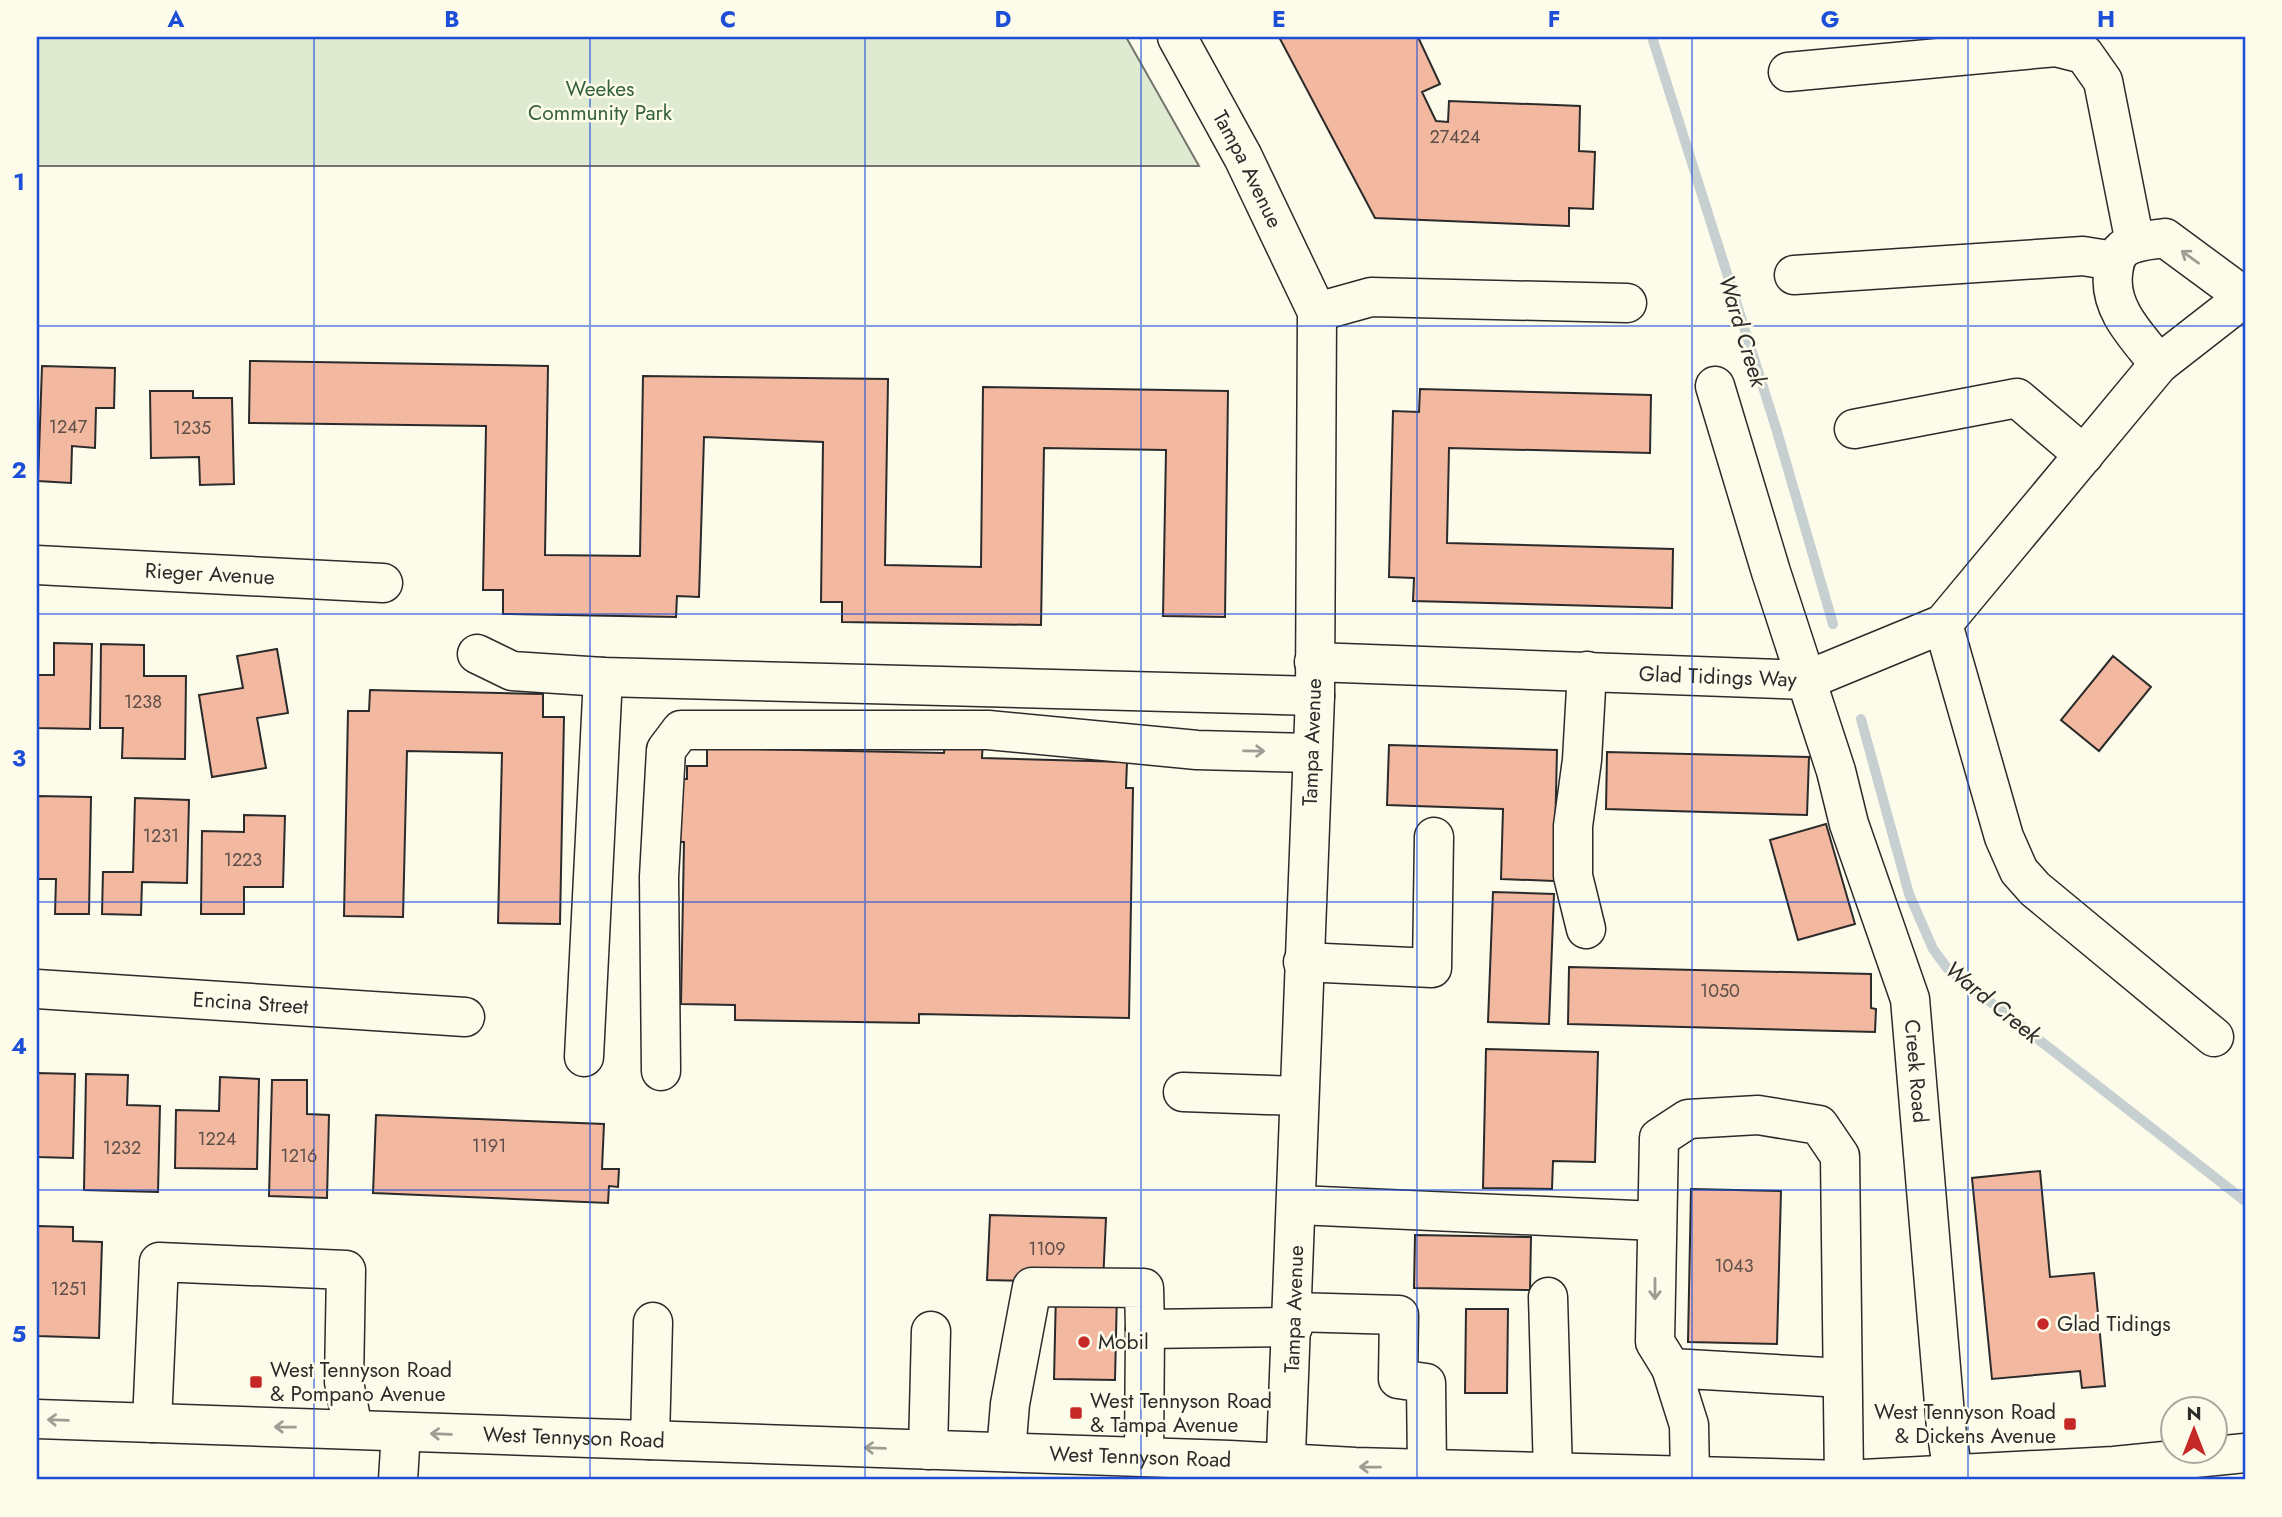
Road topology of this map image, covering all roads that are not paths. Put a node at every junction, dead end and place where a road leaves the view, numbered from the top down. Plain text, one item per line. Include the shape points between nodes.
1 (1177, 37) edge
2 (1788, 72) dead end
3 (2125, 252) junction
4 (1794, 275) dead end
5 (2245, 297) edge
6 (1627, 303) dead end
7 (1317, 312) junction
8 (2159, 364) junction
9 (1715, 386) dead end
10 (1854, 429) dead end
11 (2084, 454) junction
12 (37, 565) edge
13 (383, 583) dead end
14 (1942, 624) junction
15 (477, 654) dead end
16 (1587, 671) junction
17 (603, 677) junction
18 (1314, 679) junction
19 (1807, 680) junction
20 (1312, 753) junction
21 (1434, 837) dead end
22 (1586, 929) dead end
23 (1303, 962) junction
24 (37, 989) edge
25 (465, 1017) dead end
26 (2214, 1037) dead end
27 (584, 1057) dead end
28 (662, 1071) dead end
29 (1183, 1092) dead end
30 (1297, 1096) junction
31 (1298, 1205) junction
32 (1656, 1221) junction
33 (1548, 1297) dead end
34 (1293, 1319) junction
35 (653, 1322) dead end
36 (1145, 1329) junction
37 (931, 1331) dead end
38 (1671, 1368) junction
39 (1842, 1378) junction
40 (37, 1419) edge
41 (152, 1423) junction
42 (354, 1429) junction
43 (401, 1432) junction
44 (650, 1440) junction
45 (928, 1450) junction
46 (1006, 1452) junction
47 (2245, 1453) edge
48 (1144, 1457) junction
49 (1427, 1469) junction
50 (1286, 1472) edge
51 (1553, 1473) junction
52 (2115, 1473) edge
53 (1952, 1475) junction
54 (1690, 1476) junction
55 (398, 1480) edge
56 (1844, 1480) edge

1 - 7 street, Tampa Avenue via 1243,157
2 - 3 street via 2056,47 2084,54 2103,81
3 - 4 street, Glad Tidings Way
5 -> 3 street, Glad Tidings Way via 2165,238
3 - 8 street via 2112,289 2123,318
5 - 8 street, Glad Tidings Way
6 - 7 street via 1371,297
7 - 18 street, Tampa Avenue
8 - 11 street, Glad Tidings Way
9 - 19 street, Creek Road
10 - 11 street via 2017,397
11 - 14 street, Glad Tidings Way
12 - 13 street, Rieger Avenue
14 - 19 street, Glad Tidings Way
14 - 26 street via 2004,837 2019,871
15 - 17 street, Glad Tidings Way via 512,671
16 - 18 street, Glad Tidings Way
16 - 19 street, Glad Tidings Way
16 - 22 street via 1573,826 1573,876
17 - 18 street, Glad Tidings Way
17 - 27 street
18 - 20 street, Tampa Avenue
19 - 53 street, Creek Road via 1849,824 1910,999
20 - 23 street, Tampa Avenue
28 -> 20 street via 659,877 666,750 681,730 988,730 1197,750
21 - 23 street via 1432,968
23 - 30 street, Tampa Avenue
24 - 25 street, Encina Street
29 - 30 street
30 - 31 street, Tampa Avenue
31 - 32 street
31 - 34 street, Tampa Avenue
32 -> 38 street via 1655,1342
32 - 39 street via 1658,1138 1688,1119 1758,1115 1819,1125 1840,1156
33 - 51 street
34 - 36 street
34 - 49 street via 1399,1315 1398,1379 1426,1383
34 - 50 street, Tampa Avenue
35 - 44 street
36 - 46 street via 1144,1289 1032,1287 1010,1404
36 - 48 street
37 - 45 street
38 - 39 street
38 - 54 street via 1689,1425
39 - 56 street
41 -> 40 street, West Tennyson Road
42 -> 41 street, West Tennyson Road
41 - 42 street via 159,1262 345,1270 344,1382
42 - 43 street, West Tennyson Road
44 -> 43 street, West Tennyson Road
43 - 55 street
45 -> 44 street, West Tennyson Road
45 - 46 street, West Tennyson Road
46 - 48 street, West Tennyson Road
47 - 52 street, West Tennyson Road
48 - 50 street, West Tennyson Road
49 -> 50 street, West Tennyson Road
49 - 51 street, West Tennyson Road
51 - 54 street, West Tennyson Road
52 - 53 street, West Tennyson Road
53 - 56 street, West Tennyson Road
54 - 56 street, West Tennyson Road

